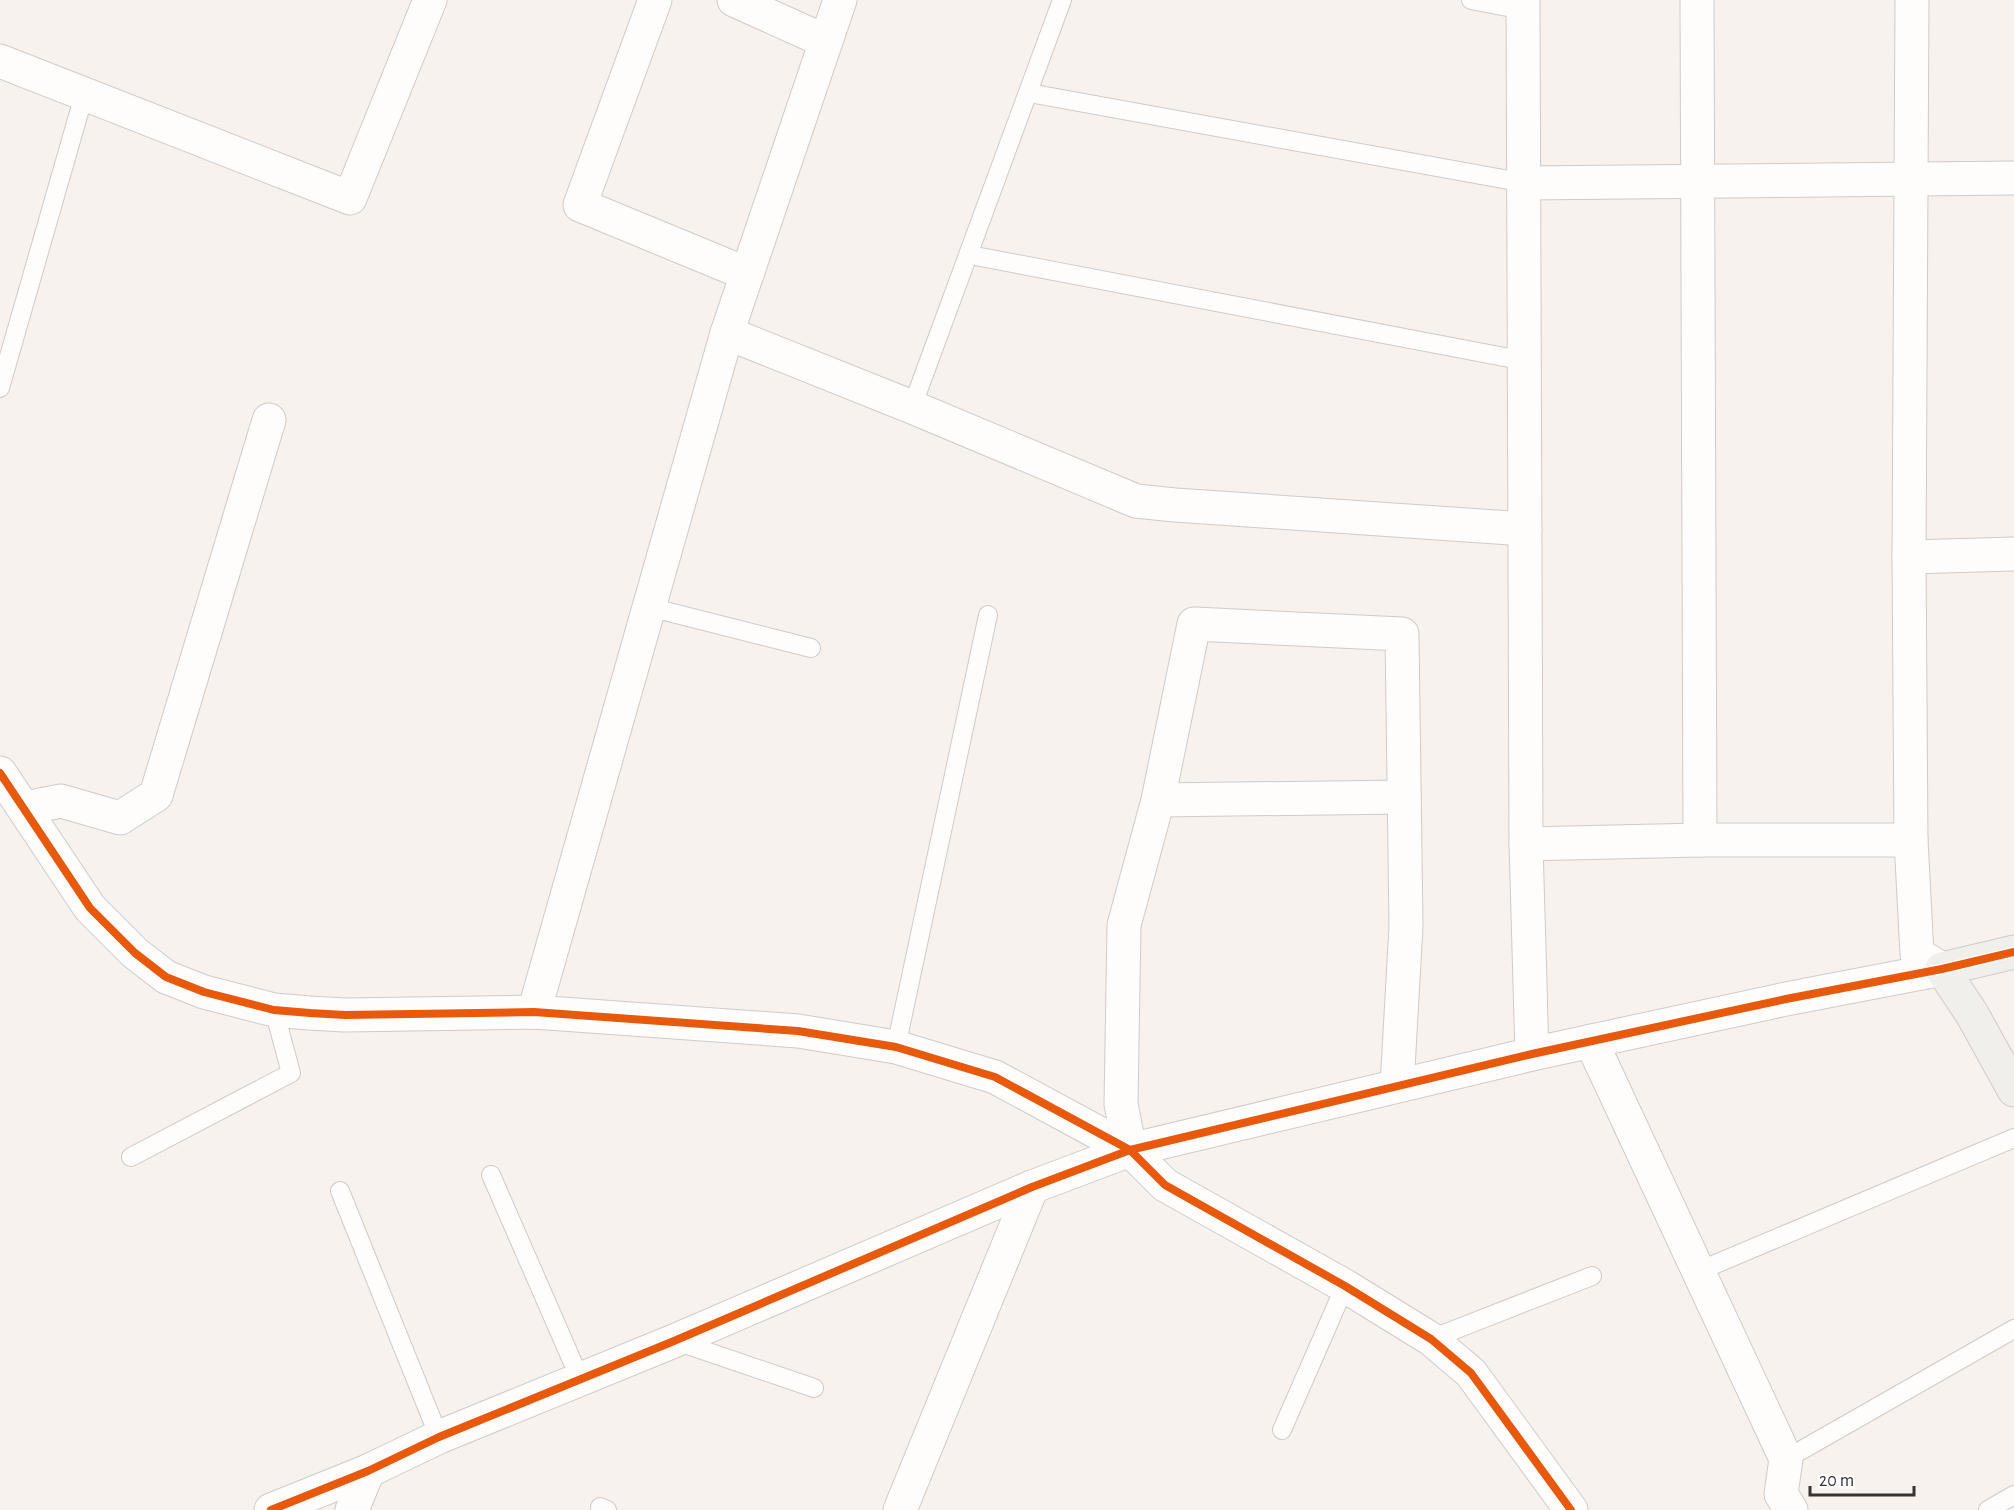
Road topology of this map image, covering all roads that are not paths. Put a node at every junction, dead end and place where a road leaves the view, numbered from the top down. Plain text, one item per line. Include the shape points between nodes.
1 (430, 0) edge
2 (655, 0) edge
3 (734, 0) edge
4 (840, 0) edge
5 (1062, 0) edge
6 (1471, 0) edge
7 (1697, 0) edge
8 (1912, 0) edge
9 (1523, 5) edge
10 (825, 41) junction
11 (0, 61) edge
12 (1029, 93) junction
13 (84, 95) junction
14 (1910, 178) junction
15 (2014, 178) edge
16 (1699, 181) junction
17 (1525, 183) junction
18 (970, 255) junction
19 (747, 274) junction
20 (727, 333) junction
21 (1525, 361) junction
22 (0, 388) edge
23 (912, 407) junction
24 (269, 420) dead end
25 (1526, 529) junction
26 (2014, 554) edge
27 (1909, 557) junction
28 (649, 607) junction
29 (988, 615) dead end
30 (811, 648) dead end
31 (0, 773) edge
32 (1404, 797) junction
33 (1158, 800) junction
34 (25, 808) junction
35 (1700, 840) junction
36 (1911, 840) junction
37 (1526, 844) junction
38 (2014, 952) edge
39 (1942, 969) junction
40 (274, 1010) junction
41 (534, 1011) junction
42 (1591, 1041) junction
43 (896, 1047) junction
44 (1532, 1054) junction
45 (1397, 1086) junction
46 (2014, 1090) edge
47 (2014, 1138) edge
48 (1130, 1150) junction
49 (131, 1157) dead end
50 (491, 1175) dead end
51 (1032, 1187) junction
52 (340, 1191) dead end
53 (1699, 1271) junction
54 (1592, 1276) dead end
55 (1345, 1286) junction
56 (2014, 1329) edge
57 (1431, 1339) junction
58 (674, 1341) junction
59 (580, 1379) junction
60 (814, 1388) dead end
61 (1282, 1430) dead end
62 (439, 1437) junction
63 (1786, 1459) junction
64 (368, 1471) junction
65 (2014, 1495) edge
66 (271, 1510) edge
67 (352, 1510) edge
68 (900, 1510) edge
69 (1571, 1510) edge
70 (1791, 1510) edge
71 (1988, 1510) edge

1 - 13 street via 350,198
2 - 19 street via 580,205
3 - 10 street
4 - 10 street
5 - 12 lane
6 - 9 lane
7 - 16 street
8 - 14 street
9 - 17 street
10 - 19 street
11 - 13 street
12 - 17 lane
12 - 18 lane
13 - 22 lane
14 - 15 street
14 - 16 street
14 - 27 street
16 - 17 street
16 - 35 street
17 - 21 street
18 - 21 lane
18 - 23 lane
19 - 20 street
20 - 23 street
20 - 28 street
21 - 25 street
23 - 25 street via 1136,501
24 - 34 street via 156,795 120,818 61,801
25 - 37 street
26 - 27 street
27 - 36 street
28 - 30 lane
28 - 41 street
29 - 43 lane
31 - 34 street
32 - 33 street
32 - 33 street via 1402,634 1194,624
32 - 45 street via 1406,927
33 - 48 street via 1124,925 1121,1104
34 - 40 street via 90,908 135,953 166,977 204,992
35 - 36 street
35 - 37 street
36 - 39 street via 1917,954
37 - 44 street
38 - 39 street
39 - 42 street
39 - 46 street
40 - 41 street via 345,1015
40 - 49 lane via 291,1073
41 - 43 street via 798,1031
42 - 44 street
42 - 53 street
43 - 48 street via 995,1077
44 - 45 street
45 - 48 street
47 - 53 lane
48 - 51 street
48 - 55 street via 1165,1185
50 - 59 lane
51 - 58 street
51 - 68 street
52 - 62 lane
53 - 63 street
54 - 57 lane
55 - 57 street
55 - 61 lane
56 - 63 lane
57 - 69 street via 1471,1373
58 - 59 street
58 - 60 lane
59 - 62 street
62 - 64 street
63 - 70 street via 1781,1494
64 - 66 street
64 - 67 street
65 - 71 lane

